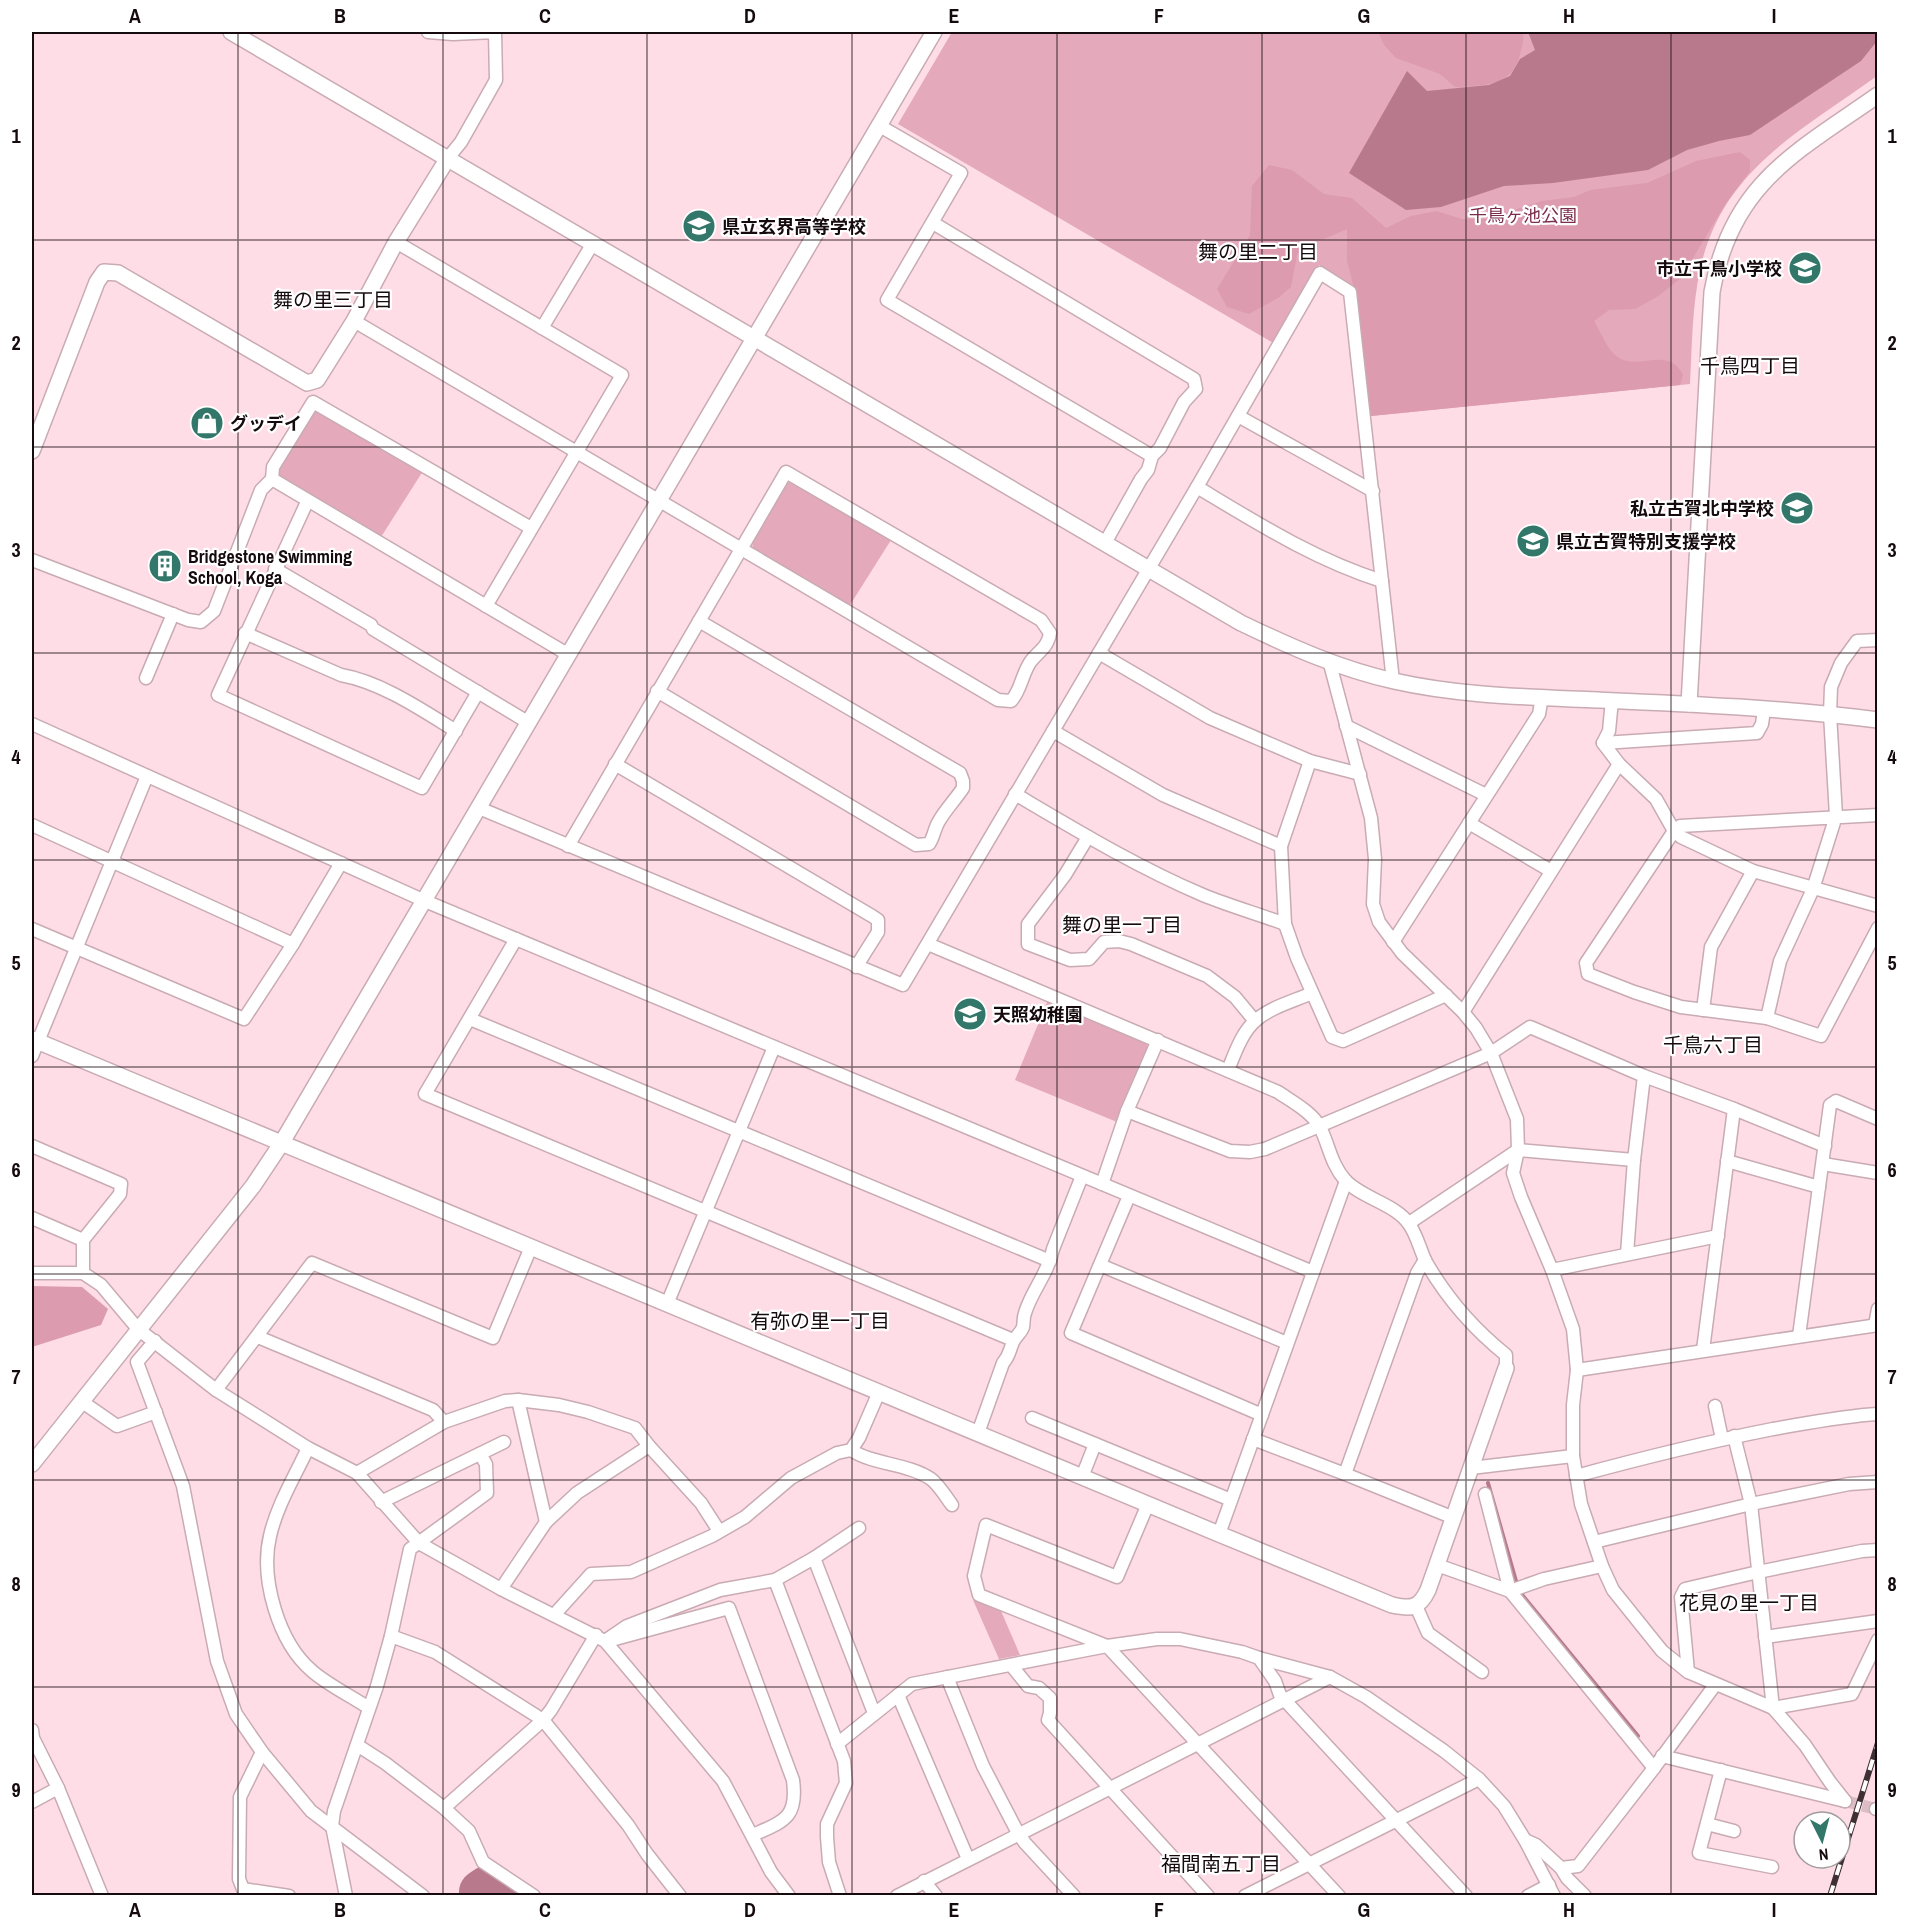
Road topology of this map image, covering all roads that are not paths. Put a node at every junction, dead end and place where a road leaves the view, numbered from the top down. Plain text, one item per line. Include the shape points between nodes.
1 (231, 32) edge
2 (428, 32) edge
3 (495, 32) edge
4 (934, 32) edge
5 (1878, 95) edge
6 (878, 126) junction
7 (448, 158) junction
8 (933, 223) junction
9 (396, 242) junction
10 (593, 243) junction
11 (354, 321) junction
12 (542, 328) junction
13 (755, 338) junction
14 (1238, 416) junction
15 (32, 451) edge
16 (577, 452) junction
17 (1152, 456) junction
18 (272, 479) junction
19 (1197, 487) junction
20 (1373, 491) junction
21 (660, 500) junction
22 (307, 502) junction
23 (531, 528) junction
24 (1105, 543) junction
25 (741, 548) junction
26 (32, 560) edge
27 (275, 568) junction
28 (1149, 569) junction
29 (1382, 581) junction
30 (486, 606) junction
31 (173, 614) junction
32 (699, 621) junction
33 (245, 633) junction
34 (1878, 640) edge
35 (1100, 653) junction
36 (569, 655) junction
37 (1330, 664) junction
38 (146, 678) dead end
39 (1393, 681) junction
40 (657, 691) junction
41 (478, 692) junction
42 (1542, 698) junction
43 (1611, 700) junction
44 (1689, 704) junction
45 (1764, 710) junction
46 (1830, 714) junction
47 (1878, 720) edge
48 (529, 723) junction
49 (32, 724) edge
50 (1346, 726) junction
51 (456, 730) junction
52 (1053, 731) junction
53 (1603, 743) junction
54 (1310, 761) junction
55 (615, 764) junction
56 (1619, 764) junction
57 (1360, 774) junction
58 (147, 776) junction
59 (1016, 794) junction
60 (1486, 795) junction
61 (479, 808) junction
62 (1878, 815) edge
63 (1836, 816) junction
64 (1470, 823) junction
65 (32, 825) edge
66 (1674, 831) junction
67 (1088, 837) junction
68 (568, 846) junction
69 (1281, 846) junction
70 (111, 861) junction
71 (341, 863) junction
72 (1551, 871) junction
73 (1753, 871) junction
74 (1813, 889) junction
75 (425, 901) junction
76 (1878, 906) edge
77 (1286, 924) junction
78 (1878, 928) edge
79 (32, 930) edge
80 (516, 939) junction
81 (1392, 942) junction
82 (293, 944) junction
83 (928, 944) junction
84 (76, 948) junction
85 (856, 967) junction
86 (1312, 993) junction
87 (1446, 995) junction
88 (1703, 1010) junction
89 (1463, 1012) junction
90 (1767, 1018) junction
91 (470, 1020) junction
92 (1255, 1021) junction
93 (1158, 1040) junction
94 (34, 1045) edge
95 (774, 1047) junction
96 (1491, 1053) junction
97 (1228, 1070) junction
98 (1644, 1076) junction
99 (1734, 1109) junction
100 (1127, 1111) junction
101 (1878, 1119) edge
102 (1319, 1126) junction
103 (738, 1133) junction
104 (282, 1144) junction
105 (32, 1146) edge
106 (1825, 1146) junction
107 (1518, 1150) junction
108 (1634, 1160) junction
109 (1727, 1161) junction
110 (1823, 1164) junction
111 (1878, 1173) edge
112 (1082, 1176) junction
113 (1346, 1181) junction
114 (1101, 1184) junction
115 (1819, 1187) junction
116 (1129, 1196) junction
117 (704, 1212) junction
118 (32, 1218) edge
119 (1409, 1223) junction
120 (1718, 1236) junction
121 (83, 1240) junction
122 (531, 1247) junction
123 (1627, 1254) junction
124 (1425, 1260) junction
125 (1050, 1262) junction
126 (1100, 1265) junction
127 (1552, 1270) junction
128 (1312, 1272) junction
129 (32, 1273) edge
130 (83, 1273) junction
131 (667, 1304) junction
132 (1878, 1310) edge
133 (1876, 1325) edge
134 (138, 1329) junction
135 (1799, 1336) junction
136 (258, 1337) junction
137 (1013, 1340) junction
138 (155, 1341) junction
139 (1287, 1343) junction
140 (1703, 1350) junction
141 (1506, 1368) joint
142 (1577, 1370) junction
143 (216, 1390) junction
144 (879, 1392) junction
145 (518, 1400) junction
146 (81, 1401) junction
147 (1715, 1406) dead end
148 (156, 1412) junction
149 (1878, 1414) edge
150 (1262, 1415) junction
151 (1032, 1418) dead end
152 (444, 1422) junction
153 (978, 1433) junction
154 (1728, 1438) junction
155 (1253, 1439) junction
156 (504, 1443) dead end
157 (1095, 1444) junction
158 (649, 1446) junction
159 (308, 1448) junction
160 (851, 1450) junction
161 (480, 1454) junction
162 (1574, 1456) junction
163 (32, 1464) edge
164 (1471, 1468) junction
165 (357, 1473) junction
166 (1345, 1474) junction
167 (1576, 1476) junction
168 (1082, 1477) junction
169 (1878, 1482) edge
170 (1485, 1494) dead end
171 (1231, 1500) junction
172 (381, 1502) junction
173 (1148, 1504) junction
174 (1751, 1504) junction
175 (952, 1505) dead end
176 (1454, 1518) junction
177 (546, 1522) junction
178 (859, 1528) dead end
179 (719, 1531) junction
180 (1219, 1534) junction
181 (1594, 1542) junction
182 (419, 1543) junction
183 (1878, 1550) edge
184 (814, 1558) junction
185 (1437, 1564) junction
186 (1602, 1566) junction
187 (1758, 1572) junction
188 (775, 1580) junction
189 (501, 1589) junction
190 (1510, 1591) junction
191 (1416, 1606) junction
192 (554, 1615) junction
193 (1878, 1621) edge
194 (391, 1636) junction
195 (1765, 1636) junction
196 (600, 1638) junction
197 (1878, 1640) edge
198 (1107, 1646) junction
199 (1259, 1658) junction
200 (1011, 1665) junction
201 (1482, 1672) dead end
202 (1688, 1672) junction
203 (946, 1677) junction
204 (1330, 1677) junction
205 (1715, 1685) junction
206 (898, 1695) junction
207 (1285, 1700) junction
208 (369, 1708) junction
209 (1773, 1708) junction
210 (874, 1713) junction
211 (543, 1720) junction
212 (32, 1730) edge
213 (837, 1744) junction
214 (1197, 1744) junction
215 (357, 1745) junction
216 (262, 1752) junction
217 (1662, 1756) junction
218 (1654, 1768) junction
219 (1721, 1770) junction
220 (1479, 1779) junction
221 (58, 1788) junction
222 (1109, 1789) junction
223 (32, 1802) edge
224 (444, 1808) junction
225 (1397, 1820) junction
226 (1707, 1824) junction
227 (332, 1826) junction
228 (1734, 1831) dead end
229 (1018, 1833) junction
230 (753, 1835) junction
231 (1526, 1840) junction
232 (968, 1858) junction
233 (1309, 1863) junction
234 (1561, 1868) junction
235 (1772, 1868) dead end
236 (924, 1881) junction
237 (1552, 1890) edge
238 (102, 1896) edge
239 (289, 1896) edge
240 (346, 1896) edge
241 (423, 1896) edge
242 (534, 1896) edge
243 (680, 1896) edge
244 (789, 1896) edge
245 (840, 1896) edge
246 (897, 1896) edge
247 (936, 1896) edge
248 (1074, 1896) edge
249 (1208, 1896) edge
250 (1245, 1896) edge
251 (1339, 1896) edge
252 (1466, 1896) edge
253 (1528, 1896) edge
254 (1585, 1896) edge

1 - 7 street
2 - 3 street
3 - 7 street via 496,80
4 - 6 street
5 - 44 street via 1766,178 1737,218 1720,256 1712,292
6 - 8 street via 961,173
6 - 13 street
7 - 9 street
7 - 10 street
8 - 17 street via 1191,375 1196,389
8 - 17 street via 887,300
9 - 11 street
9 - 12 street
10 - 12 street
10 - 13 street
11 - 15 street via 317,380 307,383 118,273 104,272
11 - 16 street
12 - 16 street via 622,375
13 - 21 street
13 - 24 street
14 - 19 street
14 - 20 street
14 - 20 street via 1320,273 1350,292
16 - 21 street
16 - 23 street
17 - 24 street via 1148,470
18 - 22 street
18 - 23 street via 273,467 313,402
18 - 31 street via 261,490 214,611 201,622
19 - 28 street
19 - 29 street via 1292,544
20 - 29 street
21 - 25 street
21 - 36 street
22 - 27 street
22 - 30 street
23 - 30 street
24 - 28 street
25 - 25 street via 1003,702 1016,695 1032,660 1049,641 1050,633 1041,620 786,472
25 - 32 street
26 - 31 street
27 - 33 street
27 - 41 street
28 - 35 street
28 - 37 street via 1241,623
29 - 39 street
30 - 36 street
31 - 38 street
32 - 40 street
32 - 40 street via 960,773 963,788 936,825 934,837 928,844 916,845
33 - 51 street via 406,701
33 - 51 street via 218,695 422,788
34 - 46 street via 1857,641 1841,663 1831,687
35 - 52 street
35 - 54 street via 1210,718
36 - 48 street
37 - 39 street
37 - 50 street
39 - 42 street via 1446,691
40 - 55 street
41 - 48 street
41 - 51 street
42 - 43 street
42 - 60 street via 1539,714
43 - 44 street
43 - 53 street via 1609,731
44 - 45 street
45 - 46 street
45 - 53 street via 1757,733
46 - 47 street
46 - 63 street
48 - 61 street
49 - 58 street
50 - 57 street
50 - 60 street
52 - 59 street
52 - 69 street via 1163,795
53 - 56 street
54 - 57 street
54 - 69 street
55 - 68 street
55 - 85 street via 878,920 878,932
56 - 66 street via 1656,799
56 - 72 street
57 - 81 street via 1371,818 1373,904
58 - 70 street
58 - 71 street
59 - 67 street
59 - 83 street
60 - 64 street
61 - 68 street
61 - 75 street
62 - 63 street
63 - 66 street via 1680,826
63 - 74 street
64 - 72 street
64 - 81 street
65 - 70 street
66 - 73 street
66 - 88 street via 1586,963 1588,974 1681,1007
67 - 77 street via 1203,895
67 - 92 street via 1065,876 1028,924 1028,944 1070,960 1089,959 1104,942 1131,944 1207,976 1235,997
68 - 85 street
69 - 77 street
70 - 82 street
70 - 84 street
71 - 75 street
71 - 82 street
72 - 89 street
73 - 74 street
73 - 88 street via 1711,947
74 - 76 street
74 - 90 street via 1780,961
75 - 80 street
75 - 104 street
77 - 86 street
78 - 90 street via 1821,1036
79 - 84 street
80 - 91 street
80 - 95 street
81 - 87 street
82 - 84 street via 244,1018
83 - 85 street via 903,986
83 - 93 street
84 - 94 street
86 - 87 street via 1332,1037 1343,1041
86 - 92 street
87 - 89 street
88 - 90 street
89 - 96 street
91 - 103 street
91 - 117 street via 425,1094
92 - 97 street via 1239,1042
93 - 97 street
93 - 100 street
94 - 104 street
95 - 103 street
95 - 112 street
96 - 98 street via 1530,1027
96 - 102 street
96 - 107 street via 1517,1119
97 - 102 street via 1278,1092
98 - 99 street
98 - 108 street
99 - 106 street
99 - 109 street
100 - 102 street via 1230,1151 1265,1149
100 - 114 street
101 - 106 street via 1836,1101 1830,1105
102 - 113 street via 1328,1153
103 - 117 street
103 - 125 street
104 - 122 street
104 - 134 street
105 - 121 street via 121,1184 120,1194
106 - 110 street
107 - 108 street
107 - 119 street
107 - 127 street via 1513,1173
108 - 123 street
109 - 115 street
109 - 120 street
110 - 111 street
110 - 115 street
112 - 114 street
112 - 125 street
113 - 119 street
113 - 128 street
114 - 116 street
115 - 135 street
116 - 126 street
116 - 128 street
117 - 131 street
117 - 137 street
118 - 121 street
119 - 124 street
120 - 123 street
120 - 140 street
121 - 130 street
122 - 131 street
122 - 136 street via 493,1338 312,1263
123 - 127 street
124 - 141 street via 1478,1330 1506,1355
124 - 166 street
125 - 137 street via 1024,1315 1024,1326
126 - 139 street
126 - 150 street via 1071,1333
127 - 142 street via 1574,1329
128 - 139 street
129 - 130 street
130 - 134 street via 101,1285
131 - 144 street
132 - 133 street
133 - 135 street
134 - 138 street
134 - 146 street
135 - 140 street
136 - 143 street
136 - 152 street via 433,1410
137 - 153 street via 1011,1355 1003,1363
138 - 143 street
138 - 148 street via 137,1362
139 - 150 street
140 - 142 street
141 - 164 street
142 - 162 street
143 - 159 street
144 - 153 street
144 - 160 street
145 - 152 street
145 - 158 street via 579,1410 635,1428
145 - 177 street
146 - 148 street via 117,1426
146 - 163 street
147 - 154 street
148 - 216 street via 183,1486 217,1661 236,1714
149 - 154 street via 1843,1416
150 - 155 street
151 - 157 street
152 - 165 street
153 - 168 street
154 - 167 street
154 - 174 street
155 - 166 street
155 - 171 street
156 - 161 street
157 - 168 street
157 - 171 street
158 - 177 street via 577,1493
158 - 179 street via 701,1503
159 - 165 street
159 - 208 street via 269,1538 270,1595 284,1632 311,1671
160 - 175 street via 931,1479
160 - 179 street via 837,1453 791,1478 745,1516
161 - 172 street
161 - 182 street via 486,1464 487,1492
162 - 164 street
162 - 167 street
164 - 176 street
165 - 172 street
166 - 176 street
167 - 181 street
168 - 173 street
169 - 174 street
170 - 190 street
171 - 180 street
172 - 182 street
173 - 180 street
173 - 198 street via 1117,1577 986,1525 974,1576 979,1595
174 - 181 street
174 - 187 street
176 - 185 street
177 - 189 street
178 - 184 street
179 - 192 street via 631,1572 591,1574
180 - 191 street via 1392,1605
181 - 186 street
182 - 189 street
182 - 194 street via 410,1549
183 - 187 street
184 - 188 street
184 - 210 street
185 - 190 street
185 - 191 street via 1423,1600
186 - 190 street
186 - 202 street via 1613,1590 1641,1628
187 - 195 street
187 - 202 street via 1685,1589 1681,1597
188 - 196 street via 720,1590
188 - 213 street
189 - 192 street
190 - 218 street
191 - 201 street via 1428,1633
192 - 196 street
193 - 195 street
194 - 208 street
194 - 211 street via 435,1652
195 - 209 street
196 - 211 street
196 - 230 street via 723,1781
196 - 230 street via 729,1608 793,1780 796,1798 782,1822
197 - 209 street via 1852,1694
198 - 199 street via 1180,1639
198 - 200 street
198 - 214 street
199 - 204 street
199 - 207 street
200 - 203 street
200 - 222 street via 1028,1686 1039,1688 1050,1698 1048,1720
202 - 205 street
203 - 206 street via 912,1684
203 - 229 street via 983,1766
204 - 207 street
204 - 220 street via 1366,1697
205 - 209 street
205 - 217 street
206 - 210 street
206 - 232 street
207 - 214 street
207 - 225 street
208 - 215 street
209 - 219 street via 1805,1744 1845,1801
210 - 213 street
211 - 224 street
211 - 243 street
212 - 221 street
213 - 245 street via 846,1783 827,1824 827,1837
214 - 222 street
214 - 233 street
215 - 224 street
215 - 227 street
216 - 227 street via 311,1811
216 - 239 street via 240,1797 239,1879 243,1889
217 - 218 street
217 - 219 street
218 - 234 street via 1578,1866
219 - 226 street
220 - 225 street
220 - 231 street via 1504,1806
221 - 223 street
221 - 238 street
222 - 229 street
222 - 249 street
224 - 242 street via 469,1832 483,1862
225 - 233 street
225 - 252 street
226 - 228 street
226 - 235 street via 1699,1853
227 - 240 street
227 - 241 street
229 - 232 street
229 - 248 street
230 - 244 street via 771,1872
231 - 234 street
231 - 237 street
232 - 236 street
233 - 250 street
233 - 251 street
234 - 254 street
236 - 246 street
236 - 247 street
237 - 253 street

